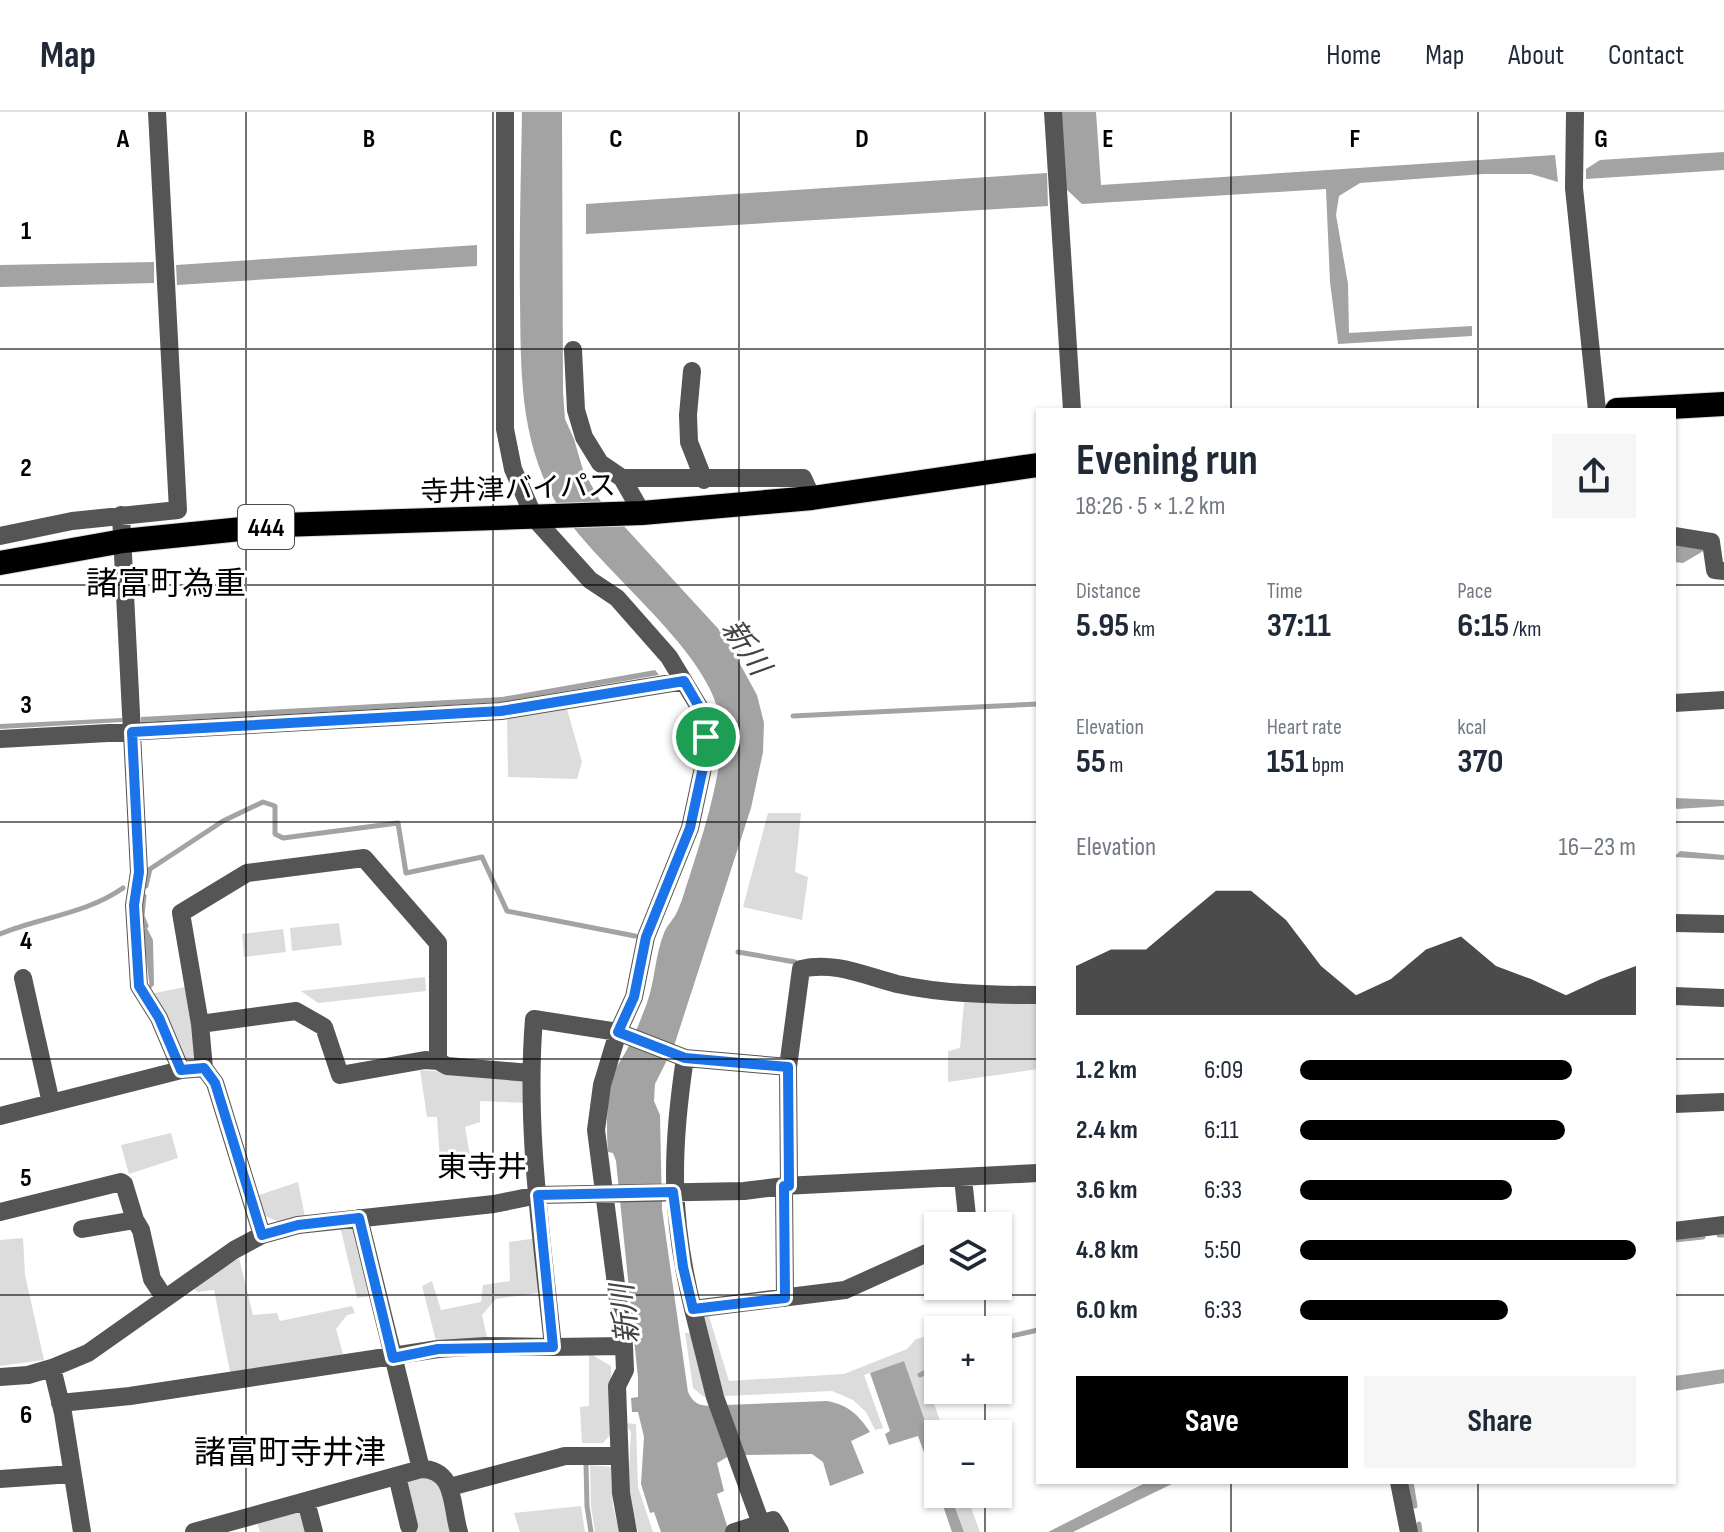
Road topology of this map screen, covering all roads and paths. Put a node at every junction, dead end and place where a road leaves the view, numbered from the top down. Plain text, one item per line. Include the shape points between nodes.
1 (157, 112) edge
2 (505, 112) edge
3 (1053, 112) edge
4 (1575, 112) edge
5 (573, 350) dead end
6 (692, 371) dead end
7 (1724, 404) edge
8 (1072, 408) edge
9 (1597, 408) edge
10 (1653, 408) edge
11 (1036, 465) edge
12 (622, 478) junction
13 (704, 480) junction
14 (812, 498) junction
15 (642, 513) junction
16 (121, 515) junction
17 (535, 519) junction
18 (0, 536) edge
19 (1676, 536) edge
20 (123, 541) junction
21 (0, 563) edge
22 (1724, 571) edge
23 (684, 681) junction
24 (1724, 700) edge
25 (1676, 703) edge
26 (132, 732) junction
27 (0, 739) edge
28 (1676, 923) edge
29 (1724, 924) edge
30 (23, 978) dead end
31 (1036, 995) edge
32 (1676, 996) edge
33 (1724, 998) edge
34 (200, 1024) junction
35 (620, 1032) junction
36 (682, 1057) junction
37 (438, 1061) junction
38 (788, 1067) junction
39 (204, 1068) junction
40 (181, 1070) junction
41 (530, 1073) junction
42 (1724, 1102) edge
43 (51, 1103) junction
44 (1676, 1104) edge
45 (0, 1116) edge
46 (1036, 1173) edge
47 (963, 1178) junction
48 (787, 1186) junction
49 (673, 1192) junction
50 (604, 1193) junction
51 (538, 1195) junction
52 (0, 1212) edge
53 (967, 1212) edge
54 (359, 1218) junction
55 (135, 1220) junction
56 (1724, 1225) edge
57 (82, 1229) dead end
58 (1676, 1231) edge
59 (262, 1235) junction
60 (924, 1254) edge
61 (164, 1297) junction
62 (785, 1298) junction
63 (693, 1309) junction
64 (624, 1346) junction
65 (553, 1347) junction
66 (393, 1358) junction
67 (52, 1368) junction
68 (0, 1377) edge
69 (60, 1403) junction
70 (619, 1456) junction
71 (421, 1469) junction
72 (72, 1474) junction
73 (397, 1476) junction
74 (0, 1479) edge
75 (1399, 1484) edge
76 (450, 1487) junction
77 (306, 1501) junction
78 (248, 1525) edge
79 (409, 1526) dead end
80 (762, 1527) edge
81 (82, 1532) edge
82 (194, 1532) edge
83 (314, 1532) edge
84 (459, 1532) edge
85 (628, 1532) edge
86 (735, 1532) edge
87 (780, 1532) edge
88 (1409, 1532) edge

1 - 16 street via 178,510
2 - 17 street via 505,429 513,469
3 - 8 street
4 - 9 street via 1574,188
5 - 12 street via 576,410 584,437 600,463
6 - 13 street via 689,442
7 - 10 highway
11 - 14 highway, 寺井津バイパス / 444
12 - 13 street
12 - 15 street
13 - 14 street via 803,478
14 - 15 highway, 寺井津バイパス / 444
15 - 17 highway, 寺井津バイパス / 444
16 - 18 street
16 - 20 street
17 - 20 highway, 寺井津バイパス / 444 via 281,525
17 - 23 street via 590,580 617,598
19 - 22 street via 1711,542 1715,570
20 - 21 highway, 寺井津バイパス / 444
20 - 26 street
23 - 26 street via 501,711
23 - 35 street via 701,710 704,763 690,828 646,937 634,997
24 - 25 street
26 - 27 street
26 - 40 street via 139,986
28 - 29 street
30 - 43 street
31 - 38 street via 963,993 897,984 859,971 816,965 801,969
32 - 33 street
34 - 37 street via 296,1011 324,1027 340,1075
34 - 37 street via 181,913 247,873 364,858 438,943
34 - 39 street
35 - 36 street
35 - 41 street via 534,1019
35 - 50 street via 602,1085 596,1130
36 - 38 street
36 - 49 street
37 - 41 street
38 - 48 street
39 - 40 street
39 - 59 street via 215,1083
40 - 43 street
41 - 51 street
42 - 44 street
43 - 45 street
46 - 47 street
47 - 48 street
47 - 53 street
48 - 49 street
48 - 62 street
49 - 50 street
49 - 63 street
50 - 51 street
50 - 64 street
51 - 54 street
51 - 65 street
52 - 55 street via 121,1182
54 - 59 street
54 - 66 street
55 - 57 street
55 - 61 street via 152,1279
56 - 58 street
59 - 61 street
60 - 62 street via 845,1290
61 - 67 street via 88,1353
62 - 63 street
63 - 80 street via 715,1397
64 - 65 street
64 - 70 street via 625,1370 617,1386
65 - 66 street via 438,1349
66 - 69 street
66 - 71 street
67 - 68 street
67 - 69 street
69 - 72 street
70 - 76 street via 565,1456
70 - 85 street
71 - 73 street
71 - 76 street via 445,1476
72 - 74 street
72 - 81 street
73 - 77 street
73 - 79 street
75 - 88 street
76 - 84 street
77 - 78 street
77 - 83 street
78 - 82 street
80 - 86 street
80 - 87 street via 773,1520

